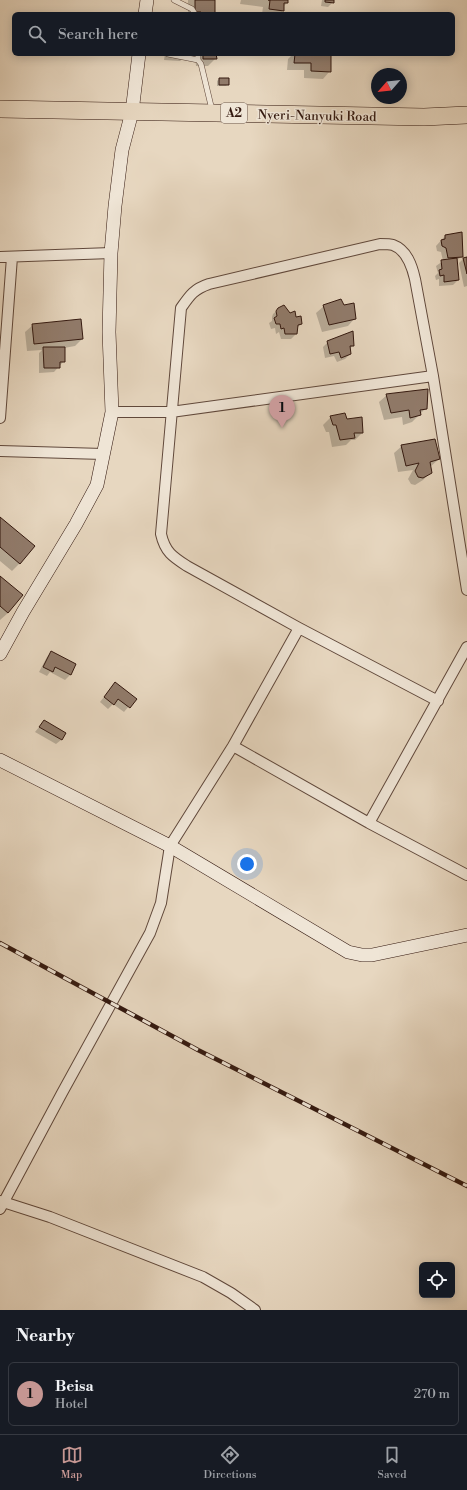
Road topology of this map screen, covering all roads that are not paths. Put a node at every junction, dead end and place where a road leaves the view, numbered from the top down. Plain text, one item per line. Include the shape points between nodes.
1 (147, 0) edge
2 (174, 0) edge
3 (145, 12) edge
4 (194, 12) edge
5 (139, 56) edge
6 (178, 56) edge
7 (198, 56) edge
8 (198, 60) junction
9 (0, 109) edge
10 (132, 112) junction
11 (213, 113) junction
12 (467, 115) edge
13 (111, 253) junction
14 (0, 257) edge
15 (12, 257) junction
16 (433, 376) junction
17 (112, 412) junction
18 (171, 412) junction
19 (0, 418) edge
20 (0, 451) edge
21 (104, 454) junction
22 (467, 590) edge
23 (299, 628) junction
24 (467, 647) edge
25 (0, 654) edge
26 (438, 701) junction
27 (233, 746) junction
28 (0, 760) edge
29 (369, 823) junction
30 (170, 846) junction
31 (467, 875) edge
32 (467, 935) edge
33 (1, 1204) edge
34 (255, 1310) edge

1 - 3 street
2 - 4 lane
5 - 10 street
6 - 8 lane
7 - 8 lane
8 - 11 lane
9 - 10 highway, Nyeri-Nanyuki Road / A2
10 - 11 highway, Nyeri-Nanyuki Road / A2
10 - 13 street via 122,150
11 - 12 highway, Nyeri-Nanyuki Road / A2 via 424,117
13 - 15 street
13 - 17 street
14 - 15 street
15 - 19 street
16 - 18 street
16 - 18 street via 413,267 402,250 393,245 380,244 209,284 193,292 181,308
16 - 22 street
17 - 18 street
17 - 21 street
18 - 23 street via 161,534 164,545 175,558
20 - 21 street
21 - 25 street via 97,485
23 - 26 street
23 - 27 street
24 - 26 street
26 - 29 street
27 - 29 street
27 - 30 street
28 - 30 street
29 - 31 street
30 - 32 street via 348,952 372,955
30 - 33 street via 161,903 150,933
33 - 34 street via 50,1216 203,1277

